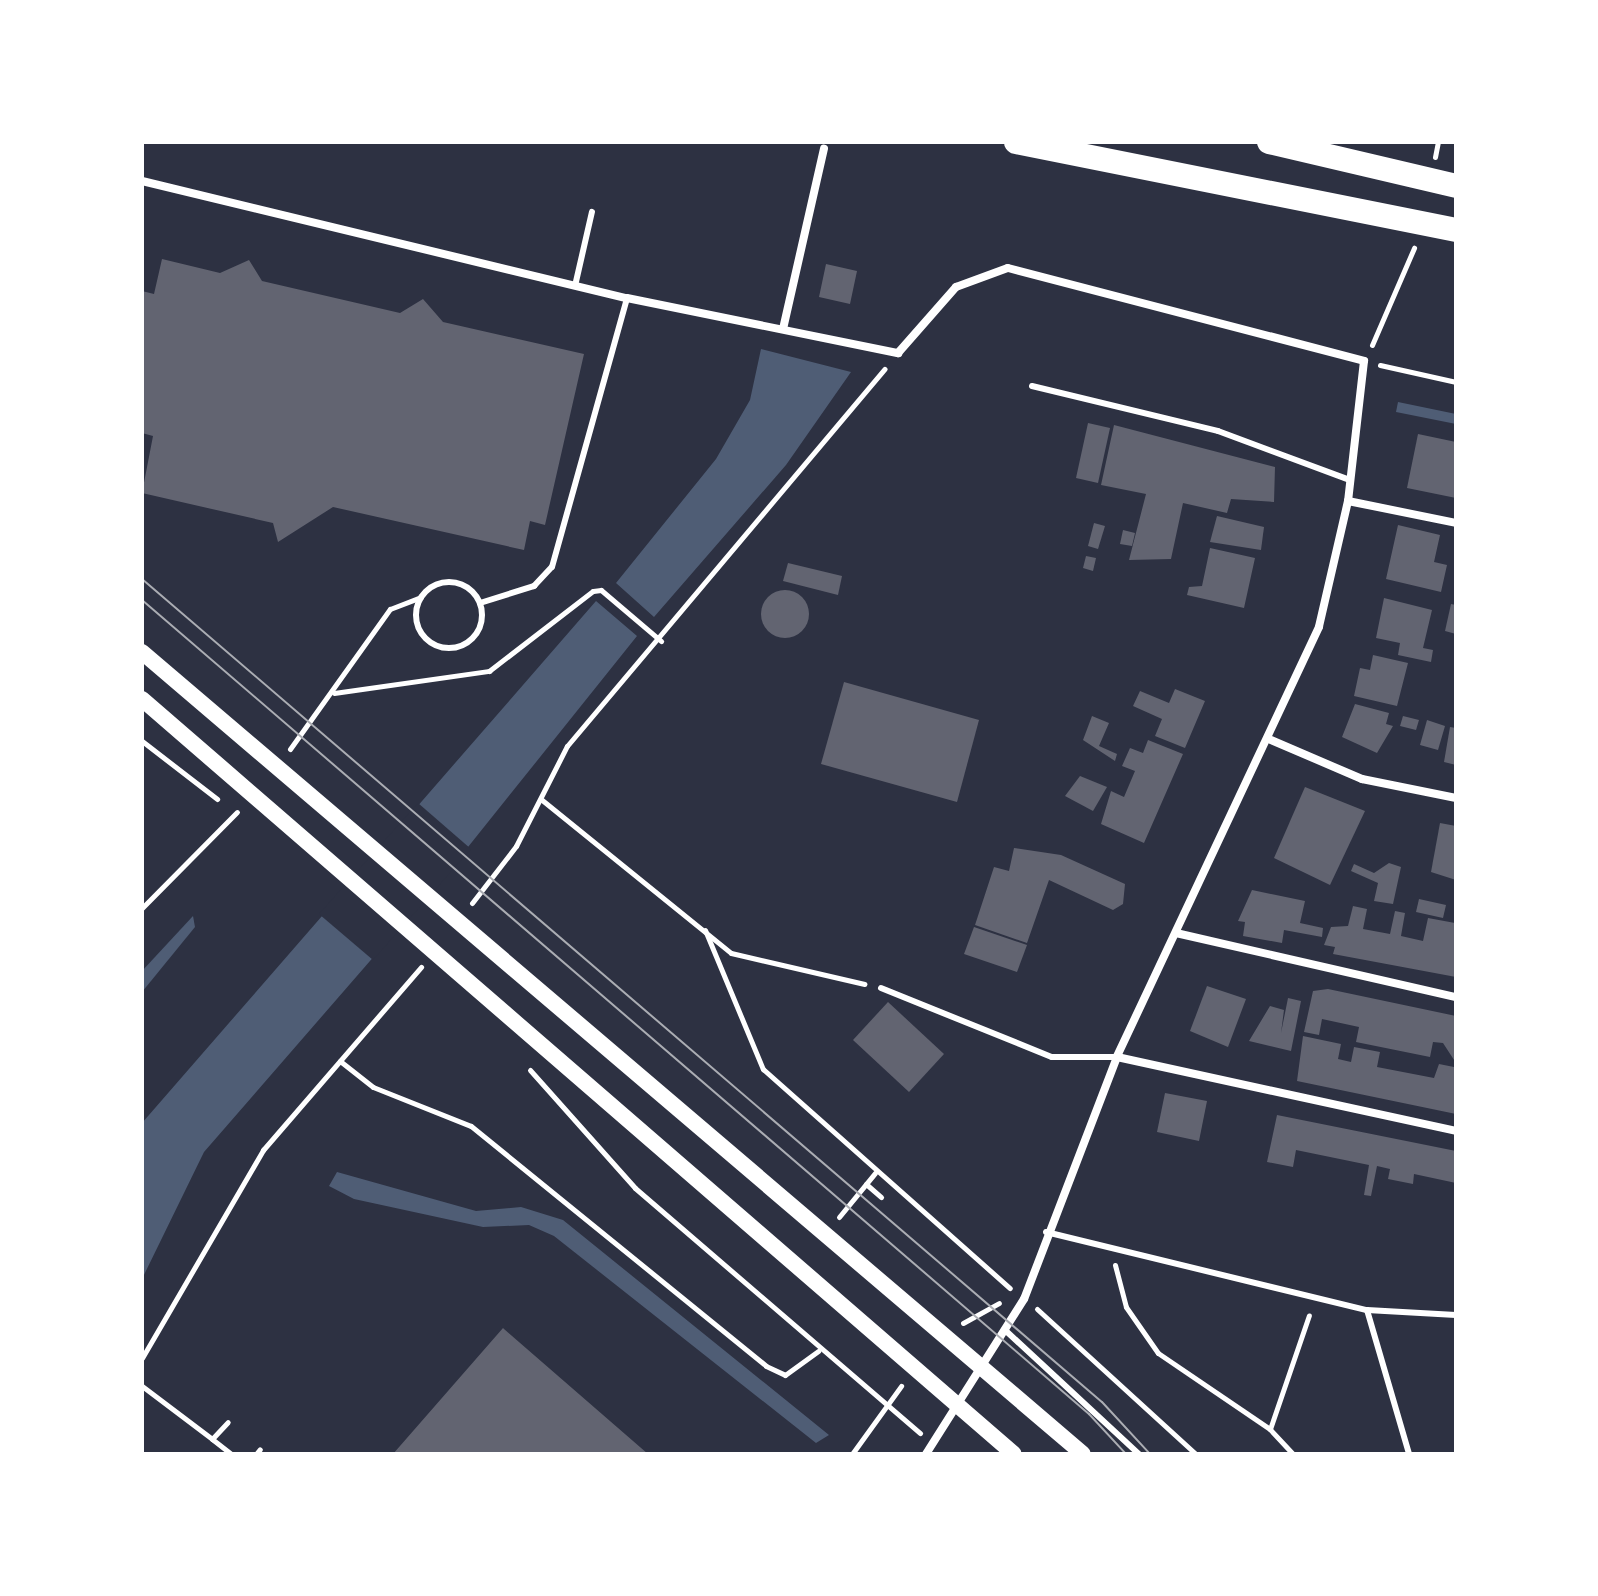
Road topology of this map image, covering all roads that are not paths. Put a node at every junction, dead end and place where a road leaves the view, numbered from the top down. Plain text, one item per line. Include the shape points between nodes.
1 (1016, 142) edge
2 (1269, 142) edge
3 (824, 149) dead end
4 (142, 181) edge
5 (1456, 186) edge
6 (592, 212) dead end
7 (1456, 230) edge
8 (575, 286) junction
9 (627, 298) junction
10 (783, 329) junction
11 (1032, 386) dead end
12 (1350, 480) junction
13 (1348, 501) junction
14 (1456, 523) edge
15 (480, 603) junction
16 (142, 652) edge
17 (142, 699) edge
18 (1271, 740) junction
19 (1456, 798) edge
20 (1176, 933) junction
21 (881, 988) road end
22 (1456, 997) edge
23 (1117, 1057) junction
24 (1456, 1131) edge
25 (1046, 1232) junction
26 (1367, 1310) junction
27 (1456, 1315) edge
28 (1005, 1330) junction
29 (982, 1367) junction
30 (956, 1405) junction
31 (926, 1454) edge
32 (1014, 1454) edge
33 (1083, 1454) edge
34 (1139, 1454) edge
35 (1409, 1454) edge

1 - 7 highway
2 - 5 highway
3 - 10 street
4 - 8 street
6 - 8 lane
8 - 9 street
9 - 10 street
9 - 15 lane via 552,567 534,586
10 - 12 street via 898,353 956,287 1008,268 1364,361
11 - 12 lane via 1218,431
12 - 13 street
13 - 14 street
13 - 18 street via 1319,627
15 - 15 lane via 467,587 437,584 417,607 418,628 441,648 461,646 482,624
16 - 29 main road via 544,1002
17 - 30 main road
18 - 19 street via 1362,779
18 - 20 street
20 - 22 street
20 - 23 street
21 - 23 lane via 1052,1057
23 - 24 street
23 - 25 street
25 - 26 lane via 1111,1253
25 - 28 street via 1024,1299
26 - 27 lane
26 - 35 lane
28 - 29 street
28 - 34 lane
29 - 30 street
29 - 33 main road
30 - 31 street
30 - 32 main road

